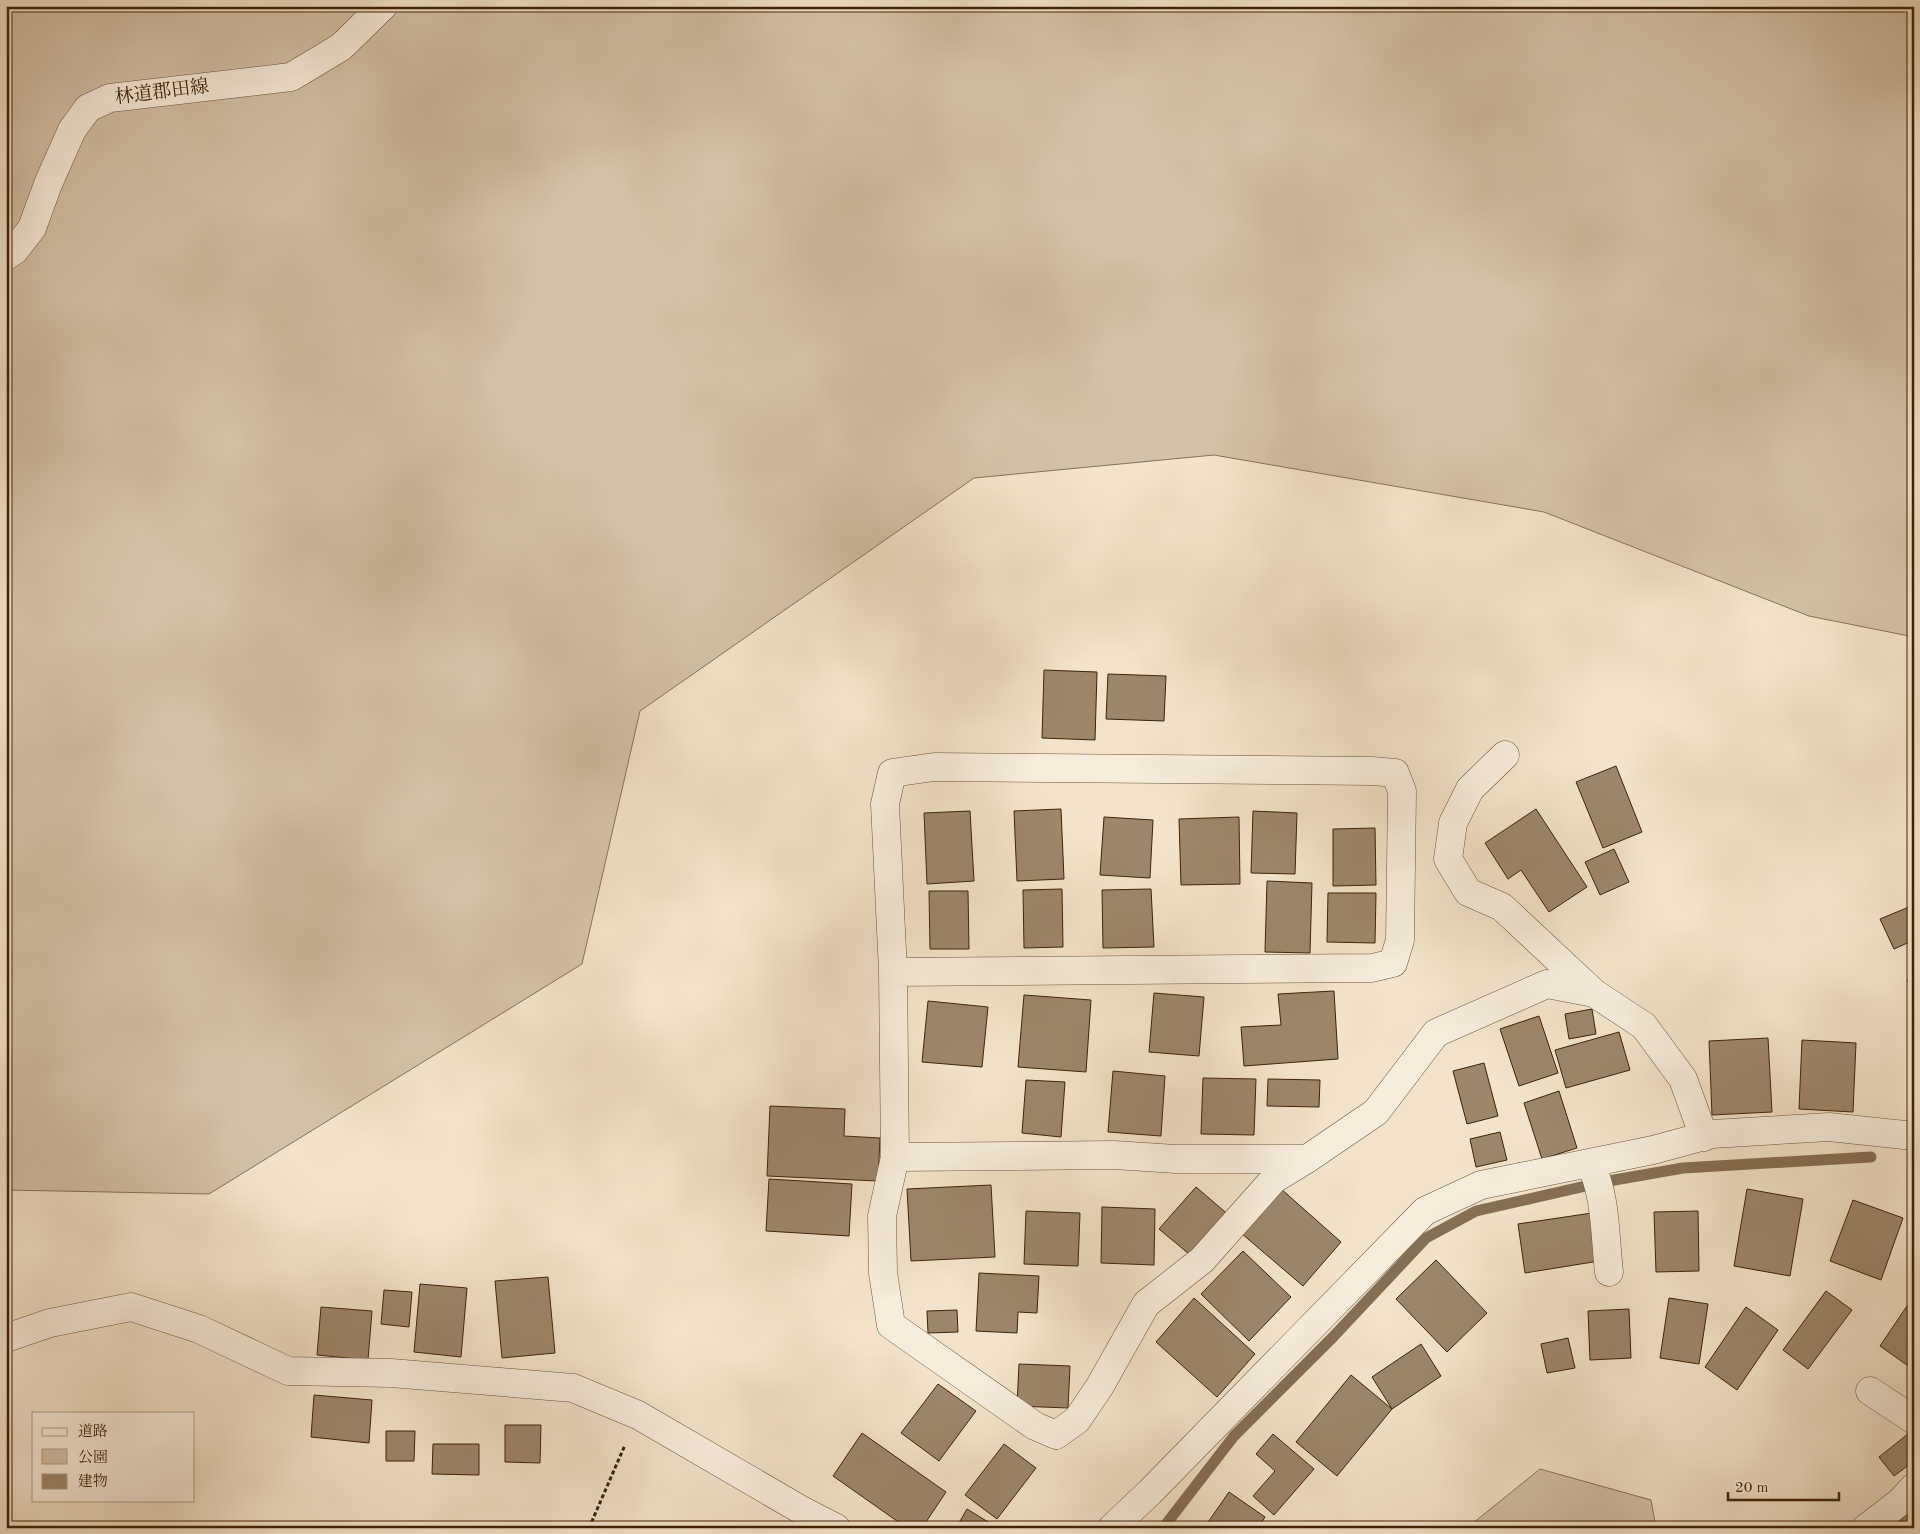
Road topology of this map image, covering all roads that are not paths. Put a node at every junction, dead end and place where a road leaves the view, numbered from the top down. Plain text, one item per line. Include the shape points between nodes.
1 (383, 6) edge
2 (6, 256) edge
3 (1505, 755) dead end
4 (893, 972) junction
5 (1594, 993) junction
6 (1704, 1136) junction
7 (1914, 1136) edge
8 (895, 1158) junction
9 (1307, 1159) junction
10 (1592, 1168) junction
11 (1609, 1272) dead end
12 (6, 1338) edge
13 (1870, 1391) dead end
14 (1914, 1420) edge
15 (1914, 1487) edge
16 (836, 1528) edge
17 (1112, 1528) edge
18 (1866, 1528) edge

1 - 2 street, 林道郡田線 via 341,47 291,77 110,98 88,108 72,130 32,228 15,250
3 - 5 street via 1470,789 1453,823 1448,859 1468,892 1502,907
4 - 4 street via 1372,968 1393,964 1400,940 1402,792 1394,773 1372,771 934,767 892,773 884,804
4 - 8 street
5 - 6 street via 1644,1026 1683,1079
5 - 9 street via 1547,984 1436,1033 1376,1112
6 - 7 street via 1829,1127
6 - 10 street
8 - 9 street via 1114,1155
8 - 9 street via 882,1216 883,1273 891,1325 1035,1426 1056,1435 1082,1413 1146,1304 1202,1260 1274,1179
10 - 11 street via 1601,1202
10 - 17 street via 1481,1185 1426,1210
12 - 16 street via 50,1322 131,1308 200,1329 288,1371 391,1374 573,1388 638,1415
13 - 14 street
15 - 18 street

